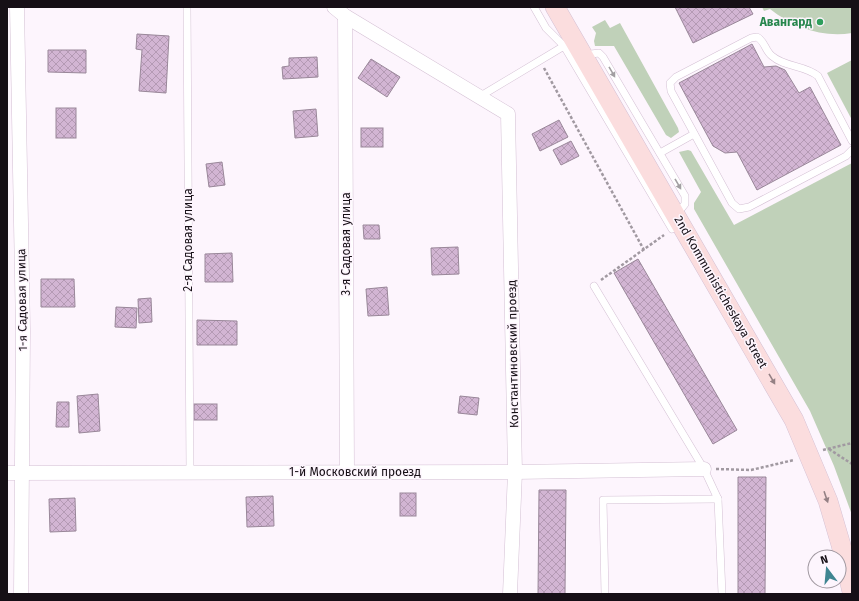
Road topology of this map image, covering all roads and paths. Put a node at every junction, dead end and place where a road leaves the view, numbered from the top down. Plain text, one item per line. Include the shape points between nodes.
1 (17, 7) edge
2 (187, 7) edge
3 (534, 7) edge
4 (555, 7) edge
5 (339, 11) edge
6 (564, 46) junction
7 (583, 55) junction
8 (540, 61) junction
9 (479, 98) junction
10 (694, 134) junction
11 (852, 141) edge
12 (852, 150) edge
13 (660, 153) junction
14 (674, 222) junction
15 (644, 250) junction
16 (594, 286) joint
17 (852, 443) edge
18 (828, 449) junction
19 (823, 450) dead end
20 (798, 458) dead end
21 (852, 464) edge
22 (704, 468) junction
23 (190, 472) junction
24 (347, 472) junction
25 (515, 472) junction
26 (7, 473) edge
27 (23, 473) junction
28 (718, 498) junction
29 (852, 592) edge
30 (22, 594) edge
31 (510, 594) edge
32 (605, 594) edge
33 (722, 594) edge

1 - 27 street, 1-я Садовая улица
2 - 23 lane, 2-я Садовая улица
3 - 6 lane via 546,28
4 - 7 street, 2nd Kommunisticheskaya Street
5 - 9 street
5 - 24 street, 3-я Садовая улица
6 - 8 lane
6 - 14 lane
7 -> 13 lane via 596,53 602,56
7 - 14 street, 2nd Kommunisticheskaya Street
8 - 9 lane
8 - 15 path
9 - 25 street, Константиновский проезд via 508,114
10 - 11 lane via 671,91 670,83 676,77 757,37 762,40 772,57 812,71 818,76
10 - 12 lane via 732,203 740,209 756,204 846,156
10 - 13 lane
13 -> 14 lane via 686,198
14 - 15 path
14 -> 29 street, 2nd Kommunisticheskaya Street via 786,404 803,438 833,515
15 - 16 path
16 - 22 lane
17 - 18 path
18 - 19 path
18 - 21 path
20 - 22 path via 751,470
22 - 25 street, 1-й Московский проезд
22 - 28 lane
23 - 24 street, 1-й Московский проезд
23 - 27 street, 1-й Московский проезд
24 - 25 street, 1-й Московский проезд
25 - 31 street, Константиновский проезд
26 - 27 street, 1-й Московский проезд
27 - 30 street, 1-я Садовая улица
28 - 32 lane via 603,500
28 - 33 lane

